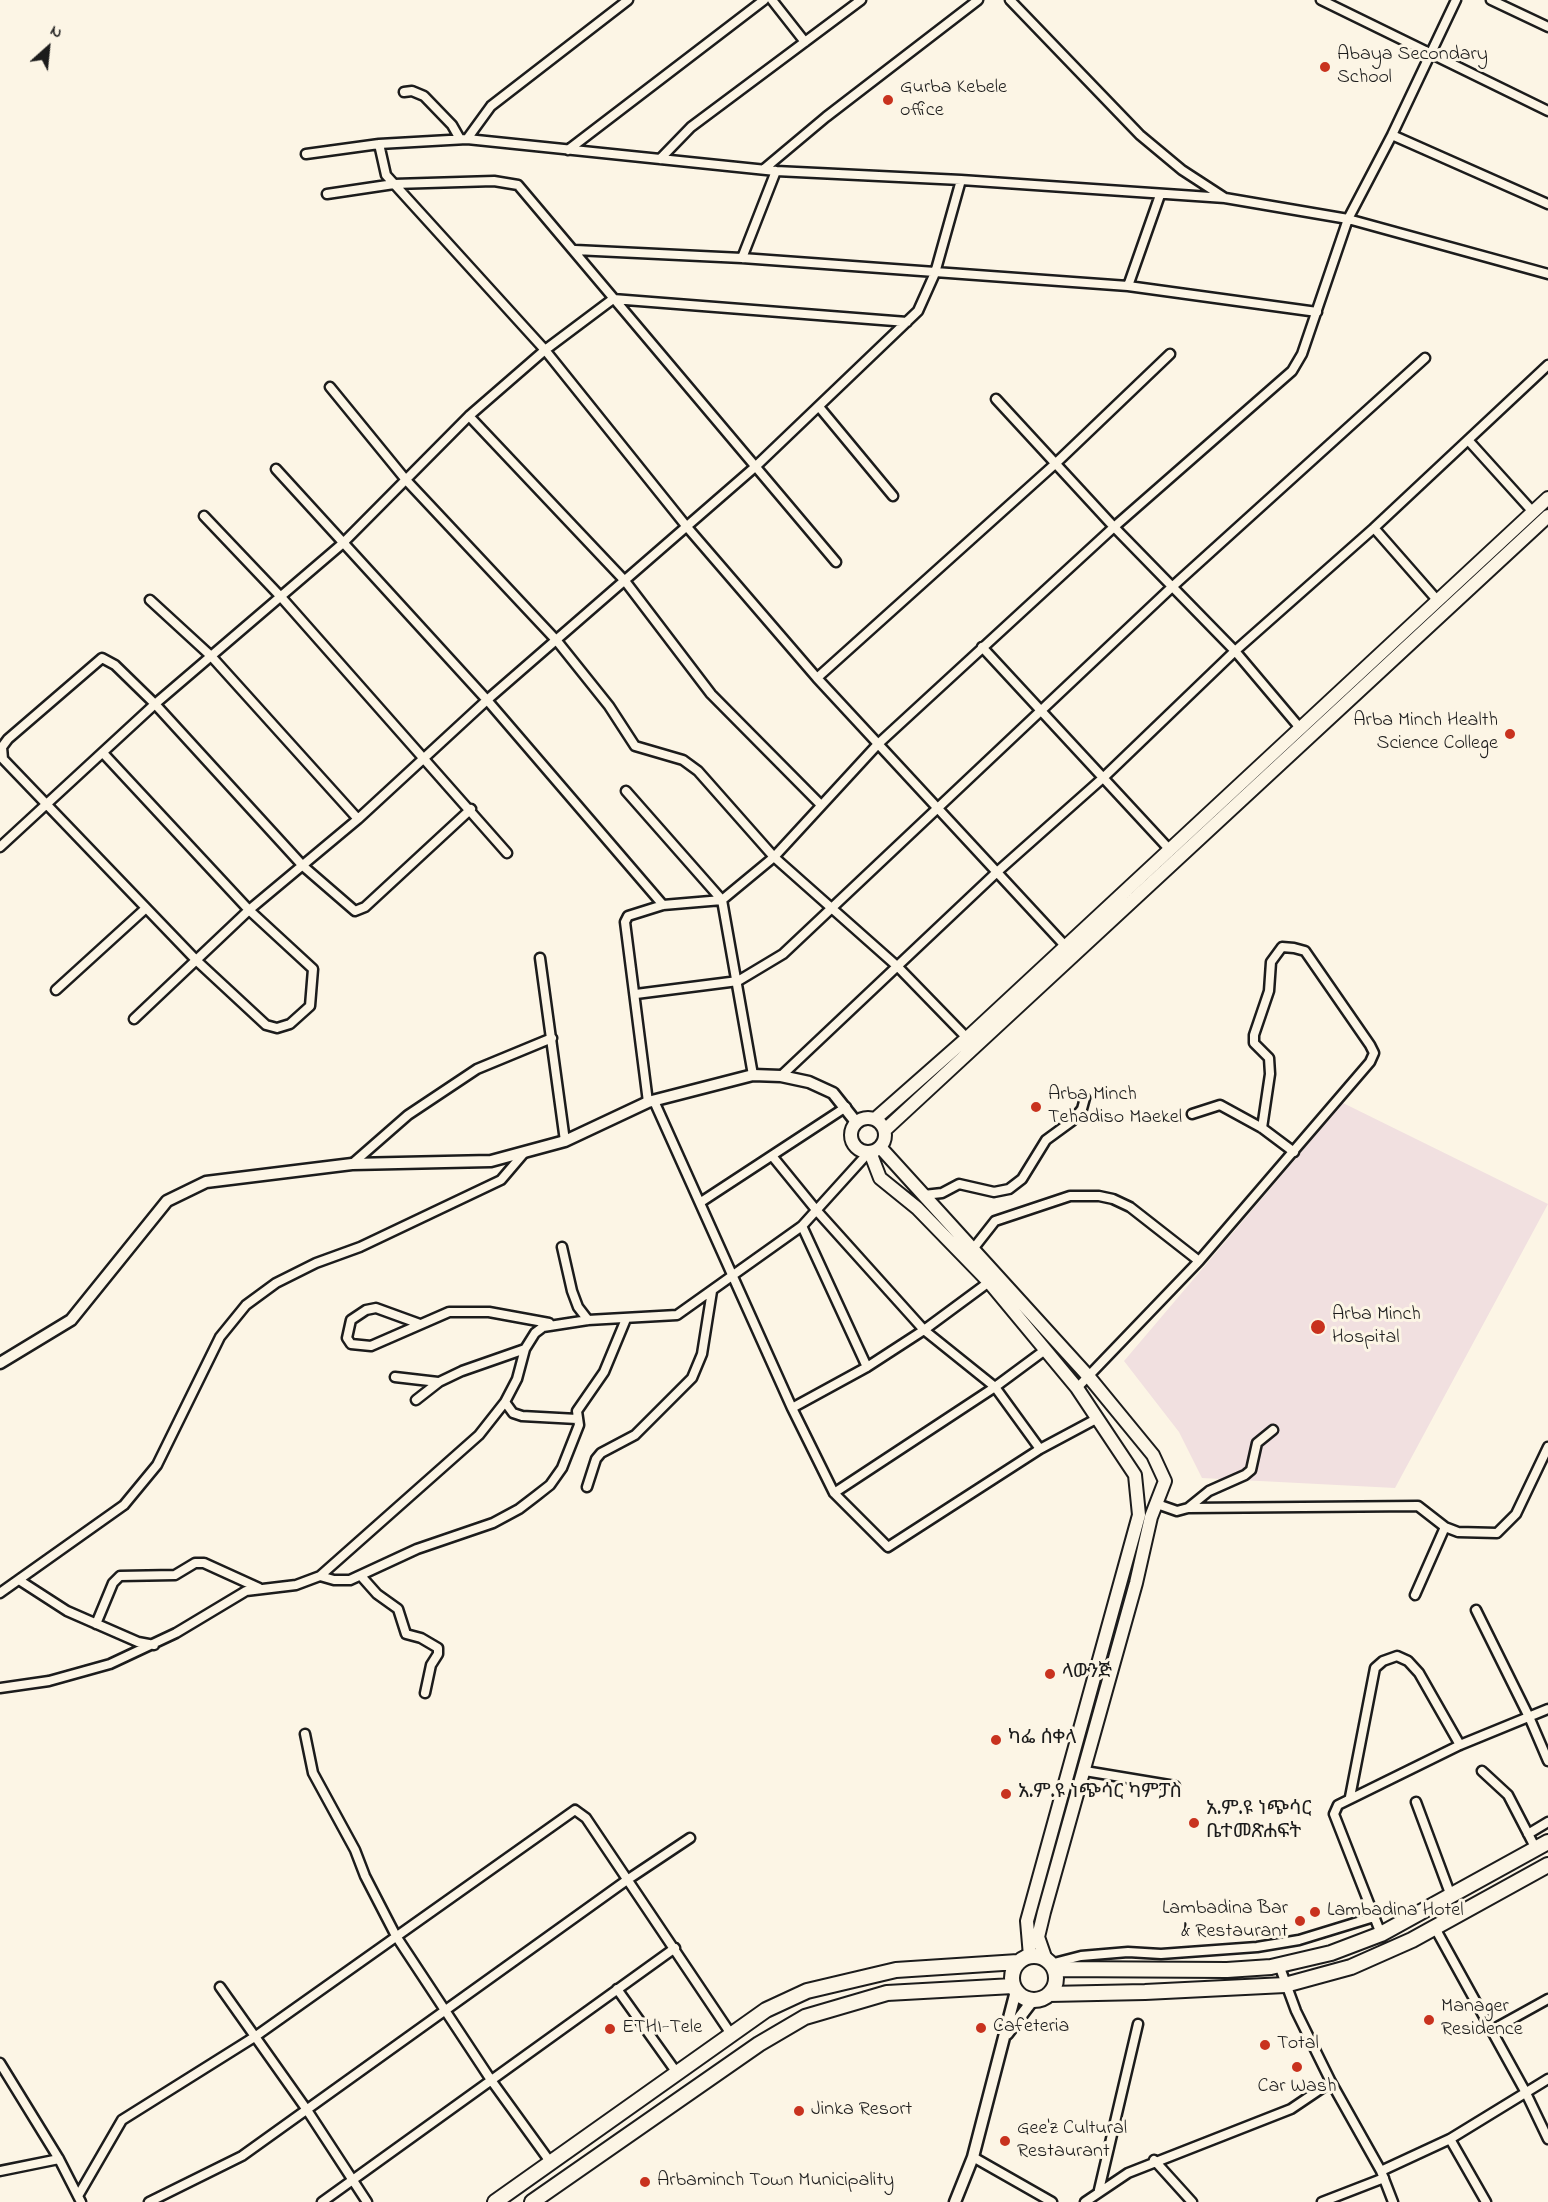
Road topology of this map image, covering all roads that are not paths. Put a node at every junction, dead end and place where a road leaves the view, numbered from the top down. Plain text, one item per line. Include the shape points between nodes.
1 (628, 0) edge
2 (764, 0) edge
3 (772, 0) edge
4 (861, 0) edge
5 (978, 0) edge
6 (1010, 0) edge
7 (1321, 0) edge
8 (1456, 0) edge
9 (1491, 0) edge
10 (1548, 27) edge
11 (806, 42) junction
12 (1430, 54) junction
13 (404, 92) dead end
14 (1548, 111) edge
15 (1392, 135) junction
16 (463, 139) junction
17 (379, 144) junction
18 (568, 150) junction
19 (306, 154) dead end
20 (660, 159) junction
21 (764, 170) junction
22 (776, 171) junction
23 (962, 180) junction
24 (394, 184) junction
25 (327, 194) dead end
26 (1160, 195) junction
27 (1226, 198) junction
28 (1548, 204) edge
29 (1348, 219) junction
30 (575, 250) junction
31 (742, 258) junction
32 (934, 273) junction
33 (1548, 274) edge
34 (1128, 286) junction
35 (613, 299) junction
36 (1317, 312) junction
37 (907, 322) junction
38 (545, 350) junction
39 (1170, 354) dead end
40 (1425, 358) dead end
41 (1548, 365) edge
42 (330, 387) dead end
43 (996, 399) dead end
44 (820, 408) junction
45 (469, 416) junction
46 (1468, 440) junction
47 (1055, 464) junction
48 (755, 467) junction
49 (276, 469) dead end
50 (406, 480) junction
51 (893, 496) dead end
52 (1548, 498) edge
53 (1533, 512) junction
54 (204, 516) dead end
55 (1548, 516) edge
56 (687, 527) junction
57 (1114, 527) junction
58 (1374, 528) junction
59 (342, 544) junction
60 (836, 562) dead end
61 (625, 580) junction
62 (1172, 586) junction
63 (281, 597) junction
64 (150, 600) dead end
65 (1438, 602) junction
66 (557, 641) junction
67 (982, 648) junction
68 (1235, 651) junction
69 (211, 656) junction
70 (817, 678) junction
71 (487, 700) junction
72 (155, 704) junction
73 (1041, 710) junction
74 (1300, 728) junction
75 (878, 744) junction
76 (103, 753) junction
77 (423, 759) junction
78 (1104, 777) junction
79 (626, 791) dead end
80 (46, 802) junction
81 (821, 805) junction
82 (938, 808) junction
83 (471, 809) junction
84 (358, 819) junction
85 (0, 847) edge
86 (1170, 850) junction
87 (507, 853) dead end
88 (774, 857) junction
89 (303, 866) junction
90 (997, 872) junction
91 (722, 900) junction
92 (663, 905) junction
93 (832, 908) junction
94 (145, 909) junction
95 (249, 910) junction
96 (1066, 946) junction
97 (1074, 957) junction
98 (540, 958) dead end
99 (197, 961) junction
100 (898, 967) junction
101 (738, 981) junction
102 (56, 990) dead end
103 (636, 994) junction
104 (134, 1019) dead end
105 (552, 1038) junction
106 (967, 1038) junction
107 (753, 1076) junction
108 (781, 1076) junction
109 (1085, 1098) dead end
110 (651, 1102) junction
111 (846, 1107) junction
112 (1192, 1114) dead end
113 (875, 1119) junction
114 (856, 1122) junction
115 (1262, 1128) junction
116 (885, 1130) junction
117 (565, 1141) junction
118 (873, 1150) junction
119 (1294, 1152) junction
120 (524, 1153) junction
121 (773, 1157) junction
122 (352, 1164) junction
123 (924, 1195) junction
124 (701, 1202) junction
125 (816, 1211) junction
126 (802, 1226) junction
127 (562, 1247) dead end
128 (972, 1249) junction
129 (1199, 1261) junction
130 (731, 1276) junction
131 (989, 1282) junction
132 (712, 1291) junction
133 (626, 1319) junction
134 (588, 1320) junction
135 (420, 1324) junction
136 (563, 1325) junction
137 (924, 1330) junction
138 (525, 1349) junction
139 (1045, 1350) junction
140 (0, 1363) edge
141 (867, 1366) junction
142 (395, 1377) dead end
143 (1089, 1377) junction
144 (439, 1382) junction
145 (995, 1387) junction
146 (1077, 1388) junction
147 (416, 1400) dead end
148 (506, 1402) junction
149 (792, 1408) junction
150 (1098, 1418) junction
151 (577, 1419) junction
152 (1273, 1430) dead end
153 (1548, 1447) edge
154 (1040, 1449) junction
155 (587, 1487) dead end
156 (834, 1493) junction
157 (1156, 1504) junction
158 (1188, 1508) junction
159 (1445, 1527) junction
160 (320, 1576) junction
161 (361, 1576) junction
162 (19, 1580) junction
163 (259, 1588) junction
164 (0, 1593) edge
165 (1415, 1595) dead end
166 (1476, 1610) dead end
167 (96, 1624) junction
168 (154, 1645) junction
169 (0, 1688) edge
170 (425, 1693) dead end
171 (1548, 1709) edge
172 (1530, 1719) junction
173 (305, 1734) dead end
174 (1460, 1746) junction
175 (1548, 1761) edge
176 (1085, 1771) junction
177 (1482, 1771) dead end
178 (1175, 1786) dead end
179 (1350, 1797) junction
180 (1416, 1802) dead end
181 (1548, 1822) edge
182 (1528, 1834) junction
183 (690, 1838) dead end
184 (1542, 1846) edge
185 (1548, 1865) edge
186 (627, 1880) junction
187 (1450, 1896) junction
188 (1374, 1917) junction
189 (1435, 1928) junction
190 (1381, 1934) junction
191 (396, 1936) junction
192 (675, 1948) junction
193 (1024, 1959) junction
194 (1050, 1964) junction
195 (1279, 1965) junction
196 (1285, 1984) junction
197 (220, 1987) dead end
198 (1015, 1988) junction
199 (617, 1989) junction
200 (1049, 1994) junction
201 (1548, 1999) edge
202 (1033, 2000) junction
203 (444, 2010) junction
204 (1138, 2024) dead end
205 (1492, 2030) junction
206 (731, 2034) junction
207 (256, 2036) junction
208 (1003, 2039) junction
209 (0, 2063) edge
210 (676, 2073) junction
211 (1548, 2079) edge
212 (491, 2080) junction
213 (1331, 2082) junction
214 (1525, 2091) junction
215 (644, 2097) junction
216 (307, 2109) junction
217 (657, 2115) junction
218 (1450, 2139) junction
219 (1548, 2139) edge
220 (973, 2157) junction
221 (59, 2159) junction
222 (1154, 2160) junction
223 (551, 2163) junction
224 (0, 2171) edge
225 (1382, 2175) junction
226 (352, 2181) junction
227 (1099, 2190) junction
228 (79, 2199) edge
229 (149, 2202) edge
230 (322, 2202) edge
231 (367, 2202) edge
232 (495, 2202) edge
233 (532, 2202) edge
234 (955, 2202) edge
235 (1052, 2202) edge
236 (1085, 2202) edge
237 (1192, 2202) edge
238 (1322, 2202) edge
239 (1393, 2202) edge
240 (1486, 2202) edge

1 - 16 street via 491,106
2 - 18 street
3 - 11 street
4 - 11 street
5 - 21 street
6 - 27 street via 1140,135 1182,170
7 - 12 street
8 - 12 street
9 - 10 street
11 - 20 street via 691,128
12 - 14 street
12 - 15 street
13 - 16 street via 412,90 424,96
15 - 28 street
15 - 29 street
16 - 17 street
16 - 18 street
17 - 19 street
17 - 24 street via 386,175
18 - 20 street
20 - 21 street
21 - 22 street
22 - 23 street
22 - 31 street
23 - 26 street
23 - 32 street
24 - 25 street
24 - 30 street via 495,181 518,185
24 - 38 street
26 - 27 street
26 - 34 street
27 - 29 street
29 - 33 street
29 - 36 street
30 - 31 street
30 - 35 street
31 - 32 street
32 - 34 street
32 - 37 street via 918,311
34 - 36 street
35 - 37 street
35 - 38 street
35 - 48 street
36 - 57 street via 1292,371
37 - 44 street
38 - 45 street
38 - 56 street
39 - 47 street
40 - 62 street
41 - 46 street
42 - 50 street
43 - 47 street
44 - 48 street
44 - 51 street
45 - 50 street
45 - 61 street
46 - 53 street
46 - 58 street
47 - 57 street
47 - 70 street
48 - 56 street
48 - 60 street
49 - 59 street
50 - 59 street
50 - 66 street
52 - 53 main road
53 - 65 main road
54 - 63 street
55 - 97 main road
56 - 61 street
56 - 70 street
57 - 62 street
57 - 67 street
58 - 65 street
58 - 68 street
59 - 63 street
59 - 71 street
61 - 66 street
61 - 81 street via 711,694
62 - 68 street
62 - 73 street
63 - 69 street
63 - 77 street
64 - 69 street
65 - 74 main road
66 - 71 street
66 - 88 street via 635,746 683,760 698,771
67 - 73 street
67 - 75 street
68 - 74 street
68 - 78 street
69 - 72 street
69 - 84 street
70 - 75 street
71 - 77 street
71 - 92 street
72 - 76 street
72 - 80 street via 115,665 102,658 8,739 2,747 3,759
72 - 89 street
73 - 78 street
73 - 82 street
74 - 86 main road
75 - 81 street
75 - 82 street
76 - 80 street
76 - 95 street
77 - 83 street
77 - 84 street
78 - 86 street
78 - 90 street
79 - 91 street
80 - 85 street
80 - 94 street
81 - 88 street
82 - 90 street
82 - 93 street
83 - 87 street
83 - 89 street via 365,907 355,911
84 - 89 street
86 - 96 main road
88 - 91 street
88 - 93 street
89 - 95 street
90 - 96 street
90 - 100 street
91 - 92 street
91 - 101 street
92 - 103 street via 632,913 625,922
93 - 100 street
93 - 101 street via 783,954
94 - 99 street
94 - 102 street
95 - 99 street
95 - 99 street via 313,969 310,1006 290,1024 277,1028 266,1025
96 - 97 street
96 - 106 main road
97 - 116 main road
98 - 105 street
99 - 104 street
100 - 106 street
100 - 108 street
101 - 103 street
101 - 107 street
103 - 110 street
105 - 117 street
105 - 122 street via 477,1069 408,1115
106 - 113 main road
107 - 108 street
107 - 110 street
108 - 111 street via 833,1093
109 - 123 street via 1072,1121 1046,1140 1022,1179 1009,1189 994,1192 959,1185
110 - 117 street
110 - 124 street
111 - 114 street
111 - 121 street
112 - 115 street via 1220,1105
113 - 114 main road
113 - 116 main road
114 - 118 main road via 852,1138 858,1148
115 - 119 street
115 - 119 street via 1269,1058 1254,1044 1254,1035 1269,992 1271,962 1282,947 1294,948 1305,951 1374,1053
116 - 118 main road via 885,1138
117 - 120 street
118 - 123 main road
118 - 125 street
118 - 131 main road via 880,1178 917,1208
119 - 129 street
120 - 122 street via 491,1161
120 - 162 street via 501,1180 360,1247 316,1263 276,1283 246,1305 220,1337 157,1465 124,1506
121 - 124 street
121 - 125 street
122 - 140 street via 216,1180 176,1196 153,1217 71,1320
123 - 128 main road
124 - 130 street
125 - 126 street
125 - 137 street
126 - 130 street
126 - 141 street
127 - 134 street via 572,1291
128 - 129 street via 995,1221 1070,1196 1099,1196 1130,1207
128 - 143 main road
129 - 143 street
130 - 132 street
130 - 149 street
131 - 137 street
131 - 139 main road
132 - 133 street via 677,1314
132 - 155 street via 702,1354 692,1378 635,1435 601,1453
133 - 134 street
133 - 151 street via 604,1372 577,1411
134 - 136 street
135 - 135 street via 371,1347 351,1344 347,1338 351,1320 376,1308
135 - 136 street via 449,1312 468,1311
136 - 138 street via 543,1327
137 - 141 street
137 - 145 street
138 - 144 street
138 - 148 street via 518,1379
139 - 145 street
139 - 146 main road
141 - 149 street
142 - 144 street
143 - 146 street
143 - 157 main road via 1153,1455 1164,1481
144 - 147 street
145 - 154 street
145 - 156 street
146 - 150 main road
148 - 151 street via 513,1413 522,1416
148 - 160 street via 479,1435
149 - 156 street
150 - 154 street
150 - 193 main road via 1135,1475 1139,1515 1027,1921
151 - 161 street via 579,1425 562,1468 550,1485 519,1509
152 - 158 street via 1257,1443 1251,1470 1209,1491
153 - 159 street via 1516,1514 1497,1533 1458,1532
154 - 156 street via 888,1547
157 - 158 street via 1177,1511
157 - 176 main road
158 - 159 street via 1418,1506
159 - 165 street
160 - 161 street via 350,1580
160 - 163 street via 296,1585
161 - 170 street via 398,1609 406,1634 438,1648
162 - 164 street
162 - 167 street via 67,1611
163 - 167 street via 204,1563 195,1563 175,1575 120,1576 113,1583
163 - 168 street via 229,1599
166 - 172 street
167 - 168 street
168 - 169 street via 82,1672
171 - 172 street
172 - 174 street
172 - 175 street
173 - 191 street via 313,1773
174 - 179 street
174 - 179 street via 1419,1673 1397,1656 1383,1661 1375,1668
176 - 178 street
176 - 194 main road via 1038,1937
177 - 182 street via 1508,1795
179 - 188 street via 1338,1805 1334,1814
180 - 187 street
181 - 182 street
182 - 184 street
183 - 186 street
184 - 187 highway
185 - 189 highway
186 - 191 street via 586,1818 575,1810
186 - 192 street
186 - 203 street
187 - 190 highway
188 - 190 street
188 - 194 street via 1299,1940 1257,1947 1161,1954 1128,1952 1081,1956
189 - 196 highway via 1351,1967
189 - 205 street
190 - 195 highway via 1331,1953
191 - 203 street
191 - 207 street
192 - 199 street
192 - 206 street
193 - 194 highway
193 - 198 highway via 1012,1973
193 - 206 highway via 896,1970 856,1978 807,1991 766,2010
194 - 195 highway via 1227,1970
194 - 200 highway via 1055,1982
195 - 196 street
196 - 200 highway
196 - 213 street
197 - 207 street
198 - 202 highway
198 - 208 street
198 - 217 highway via 887,1993 805,2017
199 - 210 street
199 - 212 street
200 - 202 highway
201 - 205 street
202 - 208 street
203 - 212 street
203 - 216 street
204 - 227 street
205 - 214 street
206 - 210 highway
207 - 216 street
207 - 228 street via 122,2120
208 - 220 street
209 - 221 street
210 - 215 highway
211 - 214 street
212 - 223 street
212 - 226 street
213 - 222 street via 1291,2109
213 - 225 street
214 - 218 street
214 - 219 street
215 - 217 highway
215 - 223 highway
216 - 226 street
216 - 229 street via 243,2156
217 - 233 highway
218 - 225 street
218 - 240 street
220 - 234 street
220 - 235 street
221 - 224 street
221 - 228 street
222 - 227 street
222 - 237 street
223 - 232 highway
225 - 238 street
225 - 239 street
226 - 230 street
226 - 231 street
227 - 236 street

